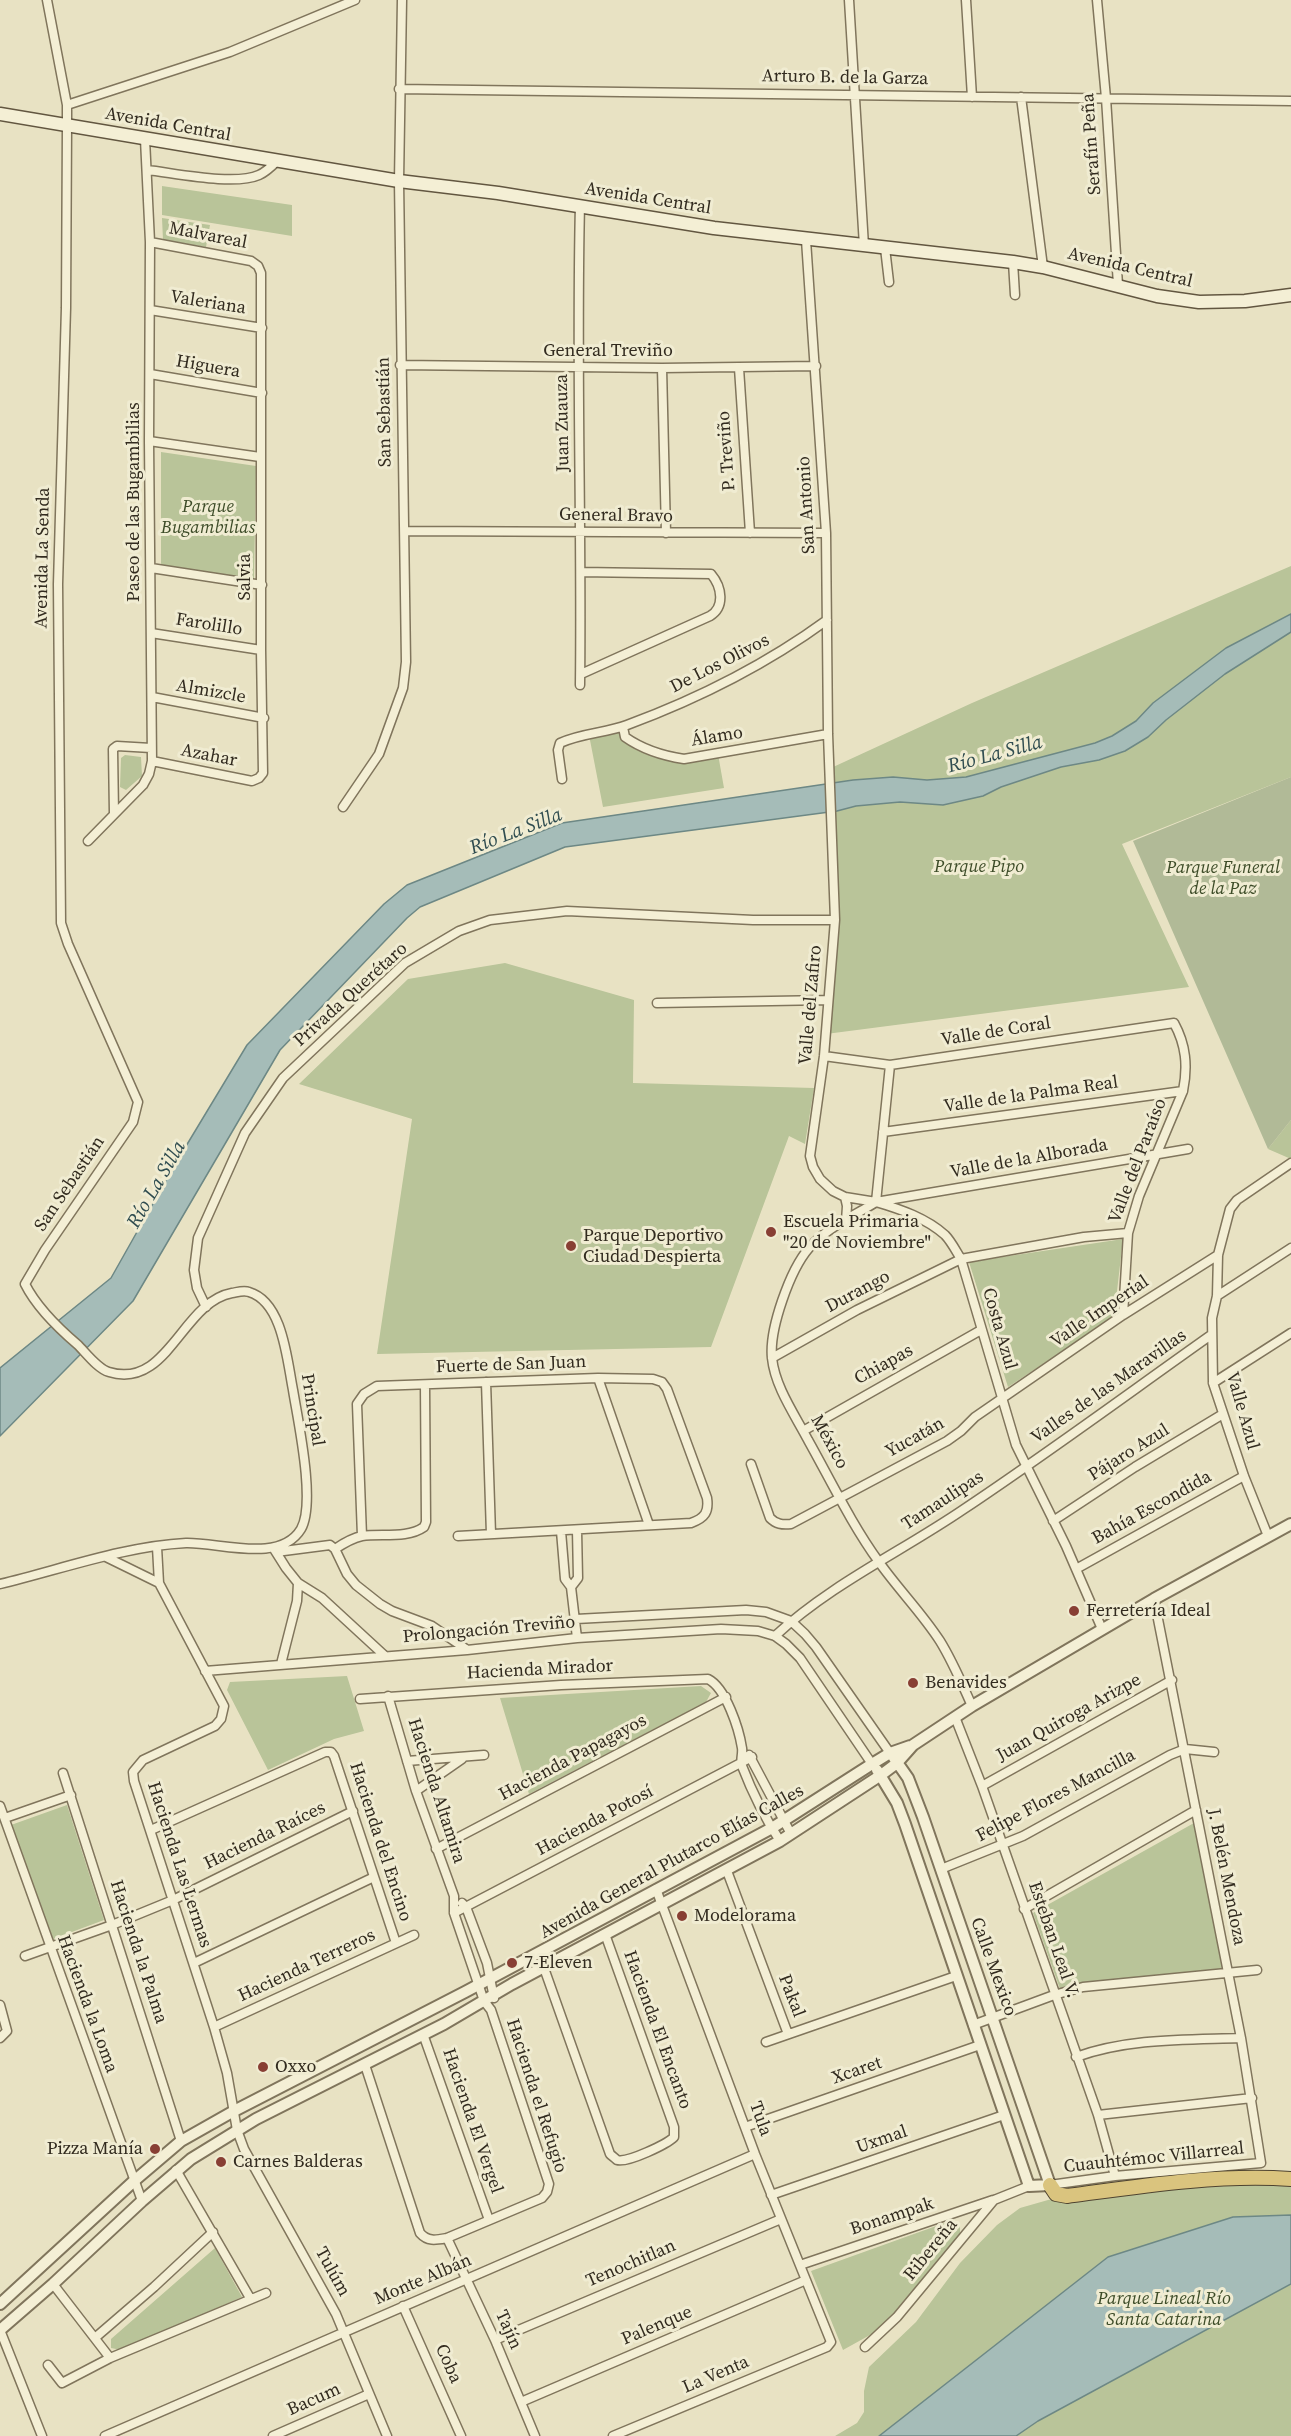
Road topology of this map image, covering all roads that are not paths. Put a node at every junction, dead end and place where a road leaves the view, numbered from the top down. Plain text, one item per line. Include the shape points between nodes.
1 (47, 0) edge
2 (355, 0) edge
3 (402, 0) edge
4 (849, 0) edge
5 (966, 0) edge
6 (1097, 0) edge
7 (399, 89) junction
8 (856, 94) junction
9 (972, 97) junction
10 (1021, 97) junction
11 (1106, 99) junction
12 (1291, 100) edge
13 (67, 105) junction
14 (0, 114) edge
15 (67, 126) junction
16 (145, 139) junction
17 (277, 161) junction
18 (147, 170) junction
19 (399, 181) junction
20 (580, 205) junction
21 (806, 240) junction
22 (150, 242) junction
23 (864, 246) junction
24 (885, 248) junction
25 (1013, 262) junction
26 (258, 266) joint
27 (1043, 267) junction
28 (889, 282) dead end
29 (1118, 285) junction
30 (1015, 295) dead end
31 (1291, 295) edge
32 (150, 310) junction
33 (262, 328) junction
34 (400, 365) junction
35 (816, 366) junction
36 (579, 368) junction
37 (662, 368) junction
38 (739, 368) junction
39 (150, 374) junction
40 (262, 393) junction
41 (149, 441) junction
42 (260, 457) junction
43 (405, 531) junction
44 (582, 532) junction
45 (666, 533) junction
46 (750, 533) junction
47 (826, 533) junction
48 (151, 568) junction
49 (581, 572) junction
50 (262, 585) junction
51 (827, 620) junction
52 (152, 633) junction
53 (261, 650) junction
54 (581, 674) junction
55 (580, 685) dead end
56 (152, 698) junction
57 (264, 718) junction
58 (623, 727) junction
59 (828, 734) junction
60 (151, 748) junction
61 (152, 762) junction
62 (831, 768) joint
63 (259, 778) joint
64 (562, 780) dead end
65 (343, 807) dead end
66 (114, 814) junction
67 (88, 841) dead end
68 (836, 920) junction
69 (828, 1000) junction
70 (657, 1003) dead end
71 (1174, 1023) joint
72 (824, 1056) junction
73 (890, 1065) junction
74 (1183, 1091) junction
75 (138, 1102) joint
76 (883, 1132) junction
77 (1188, 1149) dead end
78 (1157, 1154) junction
79 (1291, 1162) edge
80 (845, 1197) junction
81 (876, 1202) junction
82 (846, 1221) junction
83 (1128, 1233) junction
84 (1291, 1248) edge
85 (1218, 1255) junction
86 (961, 1259) junction
87 (27, 1288) joint
88 (1217, 1296) junction
89 (206, 1308) junction
90 (1123, 1315) junction
91 (981, 1330) junction
92 (1291, 1333) edge
93 (1211, 1335) junction
94 (772, 1358) junction
95 (598, 1378) junction
96 (486, 1382) junction
97 (1213, 1383) junction
98 (424, 1385) junction
99 (1001, 1399) junction
100 (1223, 1414) junction
101 (803, 1431) junction
102 (751, 1464) dead end
103 (1025, 1467) junction
104 (1244, 1476) junction
105 (841, 1499) junction
106 (1053, 1521) junction
107 (1291, 1524) edge
108 (650, 1525) junction
109 (577, 1530) junction
110 (561, 1531) junction
111 (491, 1534) junction
112 (362, 1536) junction
113 (458, 1536) dead end
114 (1268, 1536) junction
115 (157, 1547) junction
116 (335, 1549) junction
117 (275, 1550) junction
118 (106, 1557) junction
119 (878, 1561) junction
120 (1076, 1569) junction
121 (159, 1583) junction
122 (298, 1583) junction
123 (0, 1584) edge
124 (571, 1587) junction
125 (1154, 1599) junction
126 (576, 1619) junction
127 (791, 1621) junction
128 (1102, 1629) junction
129 (775, 1636) junction
130 (577, 1638) junction
131 (467, 1650) junction
132 (385, 1656) junction
133 (281, 1664) junction
134 (205, 1671) junction
135 (1172, 1680) junction
136 (388, 1696) junction
137 (726, 1697) junction
138 (360, 1699) dead end
139 (972, 1706) junction
140 (955, 1717) junction
141 (913, 1745) junction
142 (743, 1749) junction
143 (1185, 1749) junction
144 (1214, 1752) dead end
145 (890, 1753) junction
146 (484, 1755) dead end
147 (752, 1757) junction
148 (465, 1758) junction
149 (407, 1761) junction
150 (897, 1762) junction
151 (741, 1763) junction
152 (872, 1764) junction
153 (63, 1773) dead end
154 (881, 1775) junction
155 (982, 1786) junction
156 (416, 1791) junction
157 (71, 1795) junction
158 (0, 1806) edge
159 (353, 1810) junction
160 (1196, 1810) junction
161 (5, 1818) junction
162 (783, 1821) junction
163 (772, 1828) junction
164 (151, 1830) junction
165 (791, 1834) junction
166 (780, 1841) junction
167 (1003, 1846) junction
168 (436, 1849) junction
169 (941, 1869) junction
170 (727, 1871) junction
171 (374, 1876) junction
172 (656, 1889) junction
173 (454, 1896) junction
174 (173, 1900) junction
175 (662, 1904) junction
176 (466, 1907) junction
177 (1024, 1909) junction
178 (454, 1913) junction
179 (112, 1925) junction
180 (605, 1934) junction
181 (414, 1935) dead end
182 (396, 1943) junction
183 (49, 1948) junction
184 (24, 1956) dead end
185 (194, 1963) junction
186 (544, 1968) junction
187 (1257, 1970) dead end
188 (1228, 1974) junction
189 (956, 1976) junction
190 (491, 1978) junction
191 (479, 1985) junction
192 (494, 1995) junction
193 (1054, 1995) junction
194 (0, 2005) edge
195 (487, 2005) junction
196 (435, 2007) junction
197 (993, 2017) junction
198 (444, 2024) junction
199 (973, 2025) junction
200 (214, 2027) junction
201 (423, 2034) junction
202 (788, 2034) junction
203 (0, 2038) edge
204 (1241, 2038) junction
205 (766, 2042) dead end
206 (980, 2045) junction
207 (1077, 2057) junction
208 (365, 2065) junction
209 (1252, 2098) junction
210 (234, 2110) junction
211 (1004, 2115) junction
212 (1098, 2115) junction
213 (745, 2127) junction
214 (237, 2130) junction
215 (181, 2141) junction
216 (755, 2154) junction
217 (176, 2170) junction
218 (1260, 2170) junction
219 (1115, 2176) junction
220 (1291, 2179) edge
221 (134, 2181) junction
222 (1029, 2186) junction
223 (1050, 2186) junction
224 (771, 2195) junction
225 (994, 2200) junction
226 (141, 2201) junction
227 (781, 2219) junction
228 (489, 2220) junction
229 (213, 2232) junction
230 (447, 2238) junction
231 (800, 2265) junction
232 (466, 2280) junction
233 (806, 2280) junction
234 (53, 2284) junction
235 (266, 2293) dead end
236 (250, 2298) junction
237 (0, 2304) edge
238 (404, 2306) junction
239 (0, 2330) edge
240 (344, 2332) junction
241 (96, 2337) junction
242 (495, 2340) junction
243 (831, 2342) joint
244 (865, 2347) dead end
245 (110, 2358) junction
246 (48, 2365) dead end
247 (369, 2394) junction
248 (521, 2402) junction
249 (42, 2436) edge
250 (105, 2436) edge
251 (273, 2436) edge
252 (387, 2436) edge
253 (461, 2436) edge
254 (536, 2436) edge
255 (613, 2436) edge

1 - 13 street, Avenida La Senda
2 - 13 street via 230,52
3 - 7 street, San Sebastián
4 - 8 street
5 - 9 street
6 - 11 street, Serafín Peña
7 - 8 street, Arturo B. de la Garza
7 - 19 street, San Sebastián
8 - 9 street, Arturo B. de la Garza
8 - 23 street
9 - 10 street, Arturo B. de la Garza
10 - 11 street, Arturo B. de la Garza
10 - 27 street
11 - 12 street, Arturo B. de la Garza
11 - 29 street, Serafín Peña
13 - 15 street, Avenida La Senda
14 - 15 main road, Avenida Central
15 - 16 main road, Avenida Central
15 - 75 street, Avenida La Senda via 58,562 59,906 68,944
16 - 17 main road, Avenida Central
16 - 18 street, Paseo de las Bugambilias
17 - 18 street via 257,176 237,180
17 - 19 main road, Avenida Central
18 - 22 street, Paseo de las Bugambilias
19 - 20 main road, Avenida Central
19 - 34 street, San Sebastián
20 - 21 main road, Avenida Central
20 - 36 street, Juan Zuauza
21 - 23 main road, Avenida Central
21 - 35 street, San Antonio
22 - 26 street, Malvareal via 251,261
22 - 32 street, Paseo de las Bugambilias
23 - 24 main road, Avenida Central
24 - 25 main road, Avenida Central
24 - 28 street
25 - 27 main road, Avenida Central
25 - 30 street
26 - 33 street, Salvia
27 - 29 main road, Avenida Central
29 - 31 main road, Avenida Central via 1199,302
32 - 33 street, Valeriana
32 - 39 street, Paseo de las Bugambilias
33 - 40 street, Salvia
34 - 36 street, General Treviño
34 - 43 street, San Sebastián
35 - 38 street, General Treviño
35 - 47 street, San Antonio
36 - 37 street, General Treviño
36 - 44 street, Juan Zuauza
37 - 38 street, General Treviño
37 - 45 street
38 - 46 street, P. Treviño
39 - 40 street, Higuera
39 - 41 street, Paseo de las Bugambilias
40 - 42 street, Salvia
41 - 42 street
41 - 48 street, Paseo de las Bugambilias
42 - 50 street, Salvia
43 - 44 street, General Bravo
43 - 65 street, San Sebastián via 407,638 403,688 379,754
44 - 45 street, General Bravo
44 - 49 street, Juan Zuauza
45 - 46 street, General Bravo
46 - 47 street, General Bravo
47 - 51 street, San Antonio
48 - 50 street
48 - 52 street, Paseo de las Bugambilias
49 - 54 street, Juan Zuauza
49 - 54 street via 711,574 719,587 720,606 710,616
50 - 53 street, Salvia
51 - 58 street, De Los Olivos via 735,680
51 - 59 street, San Antonio
52 - 53 street, Farolillo
52 - 56 street, Paseo de las Bugambilias
53 - 57 street, Salvia
54 - 55 street, Juan Zuauza
56 - 57 street, Almizcle
56 - 60 street, Paseo de las Bugambilias
57 - 63 street, Salvia via 263,773
58 - 59 street, Álamo via 625,737 635,744 684,759
58 - 64 street, De Los Olivos via 560,743
59 - 62 street, San Antonio
60 - 61 street, Paseo de las Bugambilias
60 - 66 street via 113,749
61 - 63 street, Azahar via 252,781
61 - 66 street, Paseo de las Bugambilias via 143,785
62 - 68 street, Valle del Zafiro
66 - 67 street, Paseo de las Bugambilias
68 - 69 street, Valle del Zafiro
68 - 89 street, Privada Querétaro via 567,911 490,920 459,931 405,963 283,1078 244,1133 198,1238 194,1270
69 - 70 street
69 - 72 street, Valle del Zafiro
71 - 73 street, Valle de Coral
71 - 74 street, Valle del Paraíso via 1186,1054
72 - 73 street, Valle de Coral
72 - 80 street, Valle del Zafiro via 810,1156 820,1179
73 - 76 street
74 - 76 street, Valle de la Palma Real
74 - 78 street, Valle del Paraíso
75 - 87 street, San Sebastián via 133,1122 45,1250
76 - 81 street
77 - 78 street, Valle de la Alborada
78 - 81 street, Valle de la Alborada
78 - 83 street, Valle del Paraíso
79 - 85 street, Valle Azul via 1237,1200 1228,1216
80 - 81 street, Valle del Zafiro
80 - 82 street
81 - 82 street, México
81 - 86 street, Costa Azul via 929,1223 946,1236
82 - 94 street, México via 809,1248 796,1269 773,1335
83 - 86 street, Durango
83 - 90 street, Valle del Paraíso
84 - 88 street
85 - 88 street, Valle Azul
85 - 90 street, Valle Imperial
86 - 91 street, Costa Azul
86 - 94 street, Durango via 857,1310
87 - 89 street, Principal via 54,1324 107,1372 128,1374 150,1366
88 - 93 street, Valle Azul
89 - 117 street, Principal via 227,1294 246,1290 268,1303 278,1323 300,1433 307,1502 300,1531
90 - 99 street, Valle Imperial
91 - 99 street, Costa Azul
91 - 101 street, Chiapas
92 - 97 street
93 - 97 street, Valle Azul
93 - 103 street, Valles de las Maravillas
94 - 101 street, México
95 - 96 street, Fuerte de San Juan
95 - 108 street
95 - 108 street, Fuerte de San Juan via 662,1382 707,1498 704,1516 691,1523
96 - 98 street, Fuerte de San Juan
96 - 111 street
97 - 100 street, Valle Azul
98 - 112 street via 424,1527 411,1533
98 - 112 street, Fuerte de San Juan via 377,1386 357,1404
99 - 103 street, Costa Azul
99 - 105 street, Yucatán via 954,1436
100 - 104 street, Valle Azul
100 - 106 street, Pájaro Azul
101 - 105 street, México
102 - 105 street, Yucatán via 774,1522 791,1524
103 - 106 street, Costa Azul
103 - 119 street, Tamaulipas
104 - 114 street, Valle Azul
104 - 120 street, Bahía Escondida
105 - 119 street, México
106 - 120 street, Costa Azul
107 - 114 street, Avenida General Plutarco Elías Calles
108 - 109 street
109 - 110 street
109 - 124 street via 578,1578
110 - 111 street
110 - 124 street via 565,1579
111 - 113 street
112 - 116 street
114 - 125 street, Avenida General Plutarco Elías Calles
115 - 117 street, Principal via 186,1543
115 - 118 street, Principal
115 - 121 street, Hacienda Las Lermas
116 - 117 street via 325,1545
116 - 131 street via 356,1585 380,1604 432,1626
117 - 122 street
118 - 121 street
118 - 123 street, Principal
119 - 127 street
119 - 139 street, México via 939,1641
120 - 128 street, Costa Azul
121 - 134 street, Hacienda Las Lermas
122 - 132 street via 322,1598
122 - 133 street
124 - 126 street
125 - 128 street, Avenida General Plutarco Elías Calles
125 - 135 street, J. Belén Mendoza
126 - 127 street, Prolongación Treviño via 746,1610
126 - 130 street
127 - 129 street
127 - 145 street, Prolongación Treviño via 816,1647
128 - 139 street, Avenida General Plutarco Elías Calles
129 - 130 street, Prolongación Treviño via 721,1629
129 - 152 street, Prolongación Treviño via 800,1658
130 - 131 street, Prolongación Treviño
131 - 132 street, Prolongación Treviño
132 - 133 street, Prolongación Treviño
133 - 134 street, Prolongación Treviño
134 - 164 street, Hacienda Las Lermas via 224,1706 221,1719 215,1726 143,1760 133,1772
135 - 143 street, J. Belén Mendoza
135 - 155 street, Juan Quiroga Arizpe
136 - 137 street, Hacienda Mirador via 701,1678 719,1687
136 - 138 street, Hacienda Mirador
136 - 149 street, Hacienda Altamira
137 - 142 street
137 - 168 street, Hacienda Papagayos
139 - 140 street, Avenida General Plutarco Elías Calles
140 - 141 street, Avenida General Plutarco Elías Calles
140 - 155 street, Esteban Leal V.
141 - 145 street, Avenida General Plutarco Elías Calles
141 - 150 street, Avenida General Plutarco Elías Calles
142 - 147 street
142 - 151 street
143 - 144 street
143 - 160 street, J. Belén Mendoza
143 - 167 street, Felipe Flores Mancilla
145 - 150 street, Calle Mexico
145 - 152 street, Avenida General Plutarco Elías Calles
146 - 148 street
147 - 151 street, Hacienda Potosí
147 - 162 street
148 - 149 street
148 - 156 street
149 - 156 street, Hacienda Altamira
150 - 154 street, Avenida General Plutarco Elías Calles
150 - 169 street, Calle Mexico via 915,1794
151 - 163 street
151 - 176 street, Hacienda Potosí
152 - 154 street, Calle Mexico
152 - 162 street, Avenida General Plutarco Elías Calles
153 - 157 street, Hacienda la Palma
154 - 165 street, Avenida General Plutarco Elías Calles
154 - 189 street, Calle Mexico via 897,1803
155 - 167 street, Esteban Leal V.
156 - 168 street, Hacienda Altamira
157 - 161 street
157 - 179 street, Hacienda la Palma
158 - 161 street, Hacienda la Loma
159 - 164 street, Hacienda del Encino via 334,1756 325,1752
159 - 171 street, Hacienda del Encino
159 - 174 street, Hacienda Raíces
160 - 177 street
160 - 188 street, J. Belén Mendoza
161 - 183 street, Hacienda la Loma
162 - 163 street, Avenida General Plutarco Elías Calles
162 - 165 street
163 - 166 street
163 - 172 street, Avenida General Plutarco Elías Calles
164 - 174 street, Hacienda Las Lermas
165 - 166 street, Avenida General Plutarco Elías Calles
166 - 170 street, Avenida General Plutarco Elías Calles
167 - 169 street, Felipe Flores Mancilla
167 - 177 street, Esteban Leal V.
168 - 173 street, Hacienda Altamira
169 - 197 street, Calle Mexico
170 - 175 street, Avenida General Plutarco Elías Calles
170 - 202 street, Pakal
171 - 182 street, Hacienda del Encino
171 - 185 street
172 - 175 street, Tula
172 - 190 street, Avenida General Plutarco Elías Calles
173 - 176 street, Hacienda Altamira
173 - 178 street, Hacienda Altamira
174 - 179 street, Hacienda Raíces
174 - 185 street, Hacienda Las Lermas
175 - 180 street, Avenida General Plutarco Elías Calles
175 - 213 street, Tula
176 - 178 street, Hacienda Potosí
176 - 190 street, Hacienda Altamira
177 - 193 street, Esteban Leal V.
178 - 191 street, Hacienda Altamira
179 - 183 street, Hacienda Raíces
179 - 215 street, Hacienda la Palma
180 - 186 street, Avenida General Plutarco Elías Calles
180 - 186 street, Hacienda El Encanto via 674,2127 674,2137 668,2143 625,2160 610,2154
181 - 182 street, Hacienda Terreros
182 - 200 street, Hacienda Terreros
183 - 184 street, Hacienda Raíces
183 - 221 street, Hacienda la Loma
185 - 200 street, Hacienda Las Lermas
186 - 192 street, Avenida General Plutarco Elías Calles
187 - 188 street
188 - 193 street via 1110,1982
188 - 204 street, J. Belén Mendoza
189 - 199 street, Calle Mexico
189 - 202 street, Pakal
190 - 191 street, Avenida General Plutarco Elías Calles
190 - 192 street, Hacienda Altamira
191 - 195 street, Hacienda el Refugio
191 - 196 street, Avenida General Plutarco Elías Calles
192 - 195 street, Avenida General Plutarco Elías Calles
193 - 197 street
193 - 207 street, Esteban Leal V.
194 - 203 street via 8,2026
195 - 198 street, Avenida General Plutarco Elías Calles
195 - 228 street, Hacienda el Refugio via 549,2184 542,2198
196 - 198 street
196 - 210 street, Avenida General Plutarco Elías Calles
197 - 199 street
197 - 223 street, Calle Mexico
198 - 201 street, Avenida General Plutarco Elías Calles
199 - 206 street, Calle Mexico
200 - 210 street, Hacienda Las Lermas
201 - 208 street, Avenida General Plutarco Elías Calles
201 - 228 street, Hacienda El Vergel
202 - 205 street
204 - 207 street via 1121,2045
204 - 209 street, J. Belén Mendoza
206 - 211 street, Calle Mexico
206 - 213 street, Xcaret
207 - 212 street, Esteban Leal V.
208 - 214 street, Avenida General Plutarco Elías Calles
208 - 230 street via 420,2233 432,2241
209 - 212 street
209 - 218 street, J. Belén Mendoza
210 - 214 street, Tulúm
210 - 215 street, Avenida General Plutarco Elías Calles
211 - 222 street, Calle Mexico
211 - 224 street, Uxmal
212 - 219 street, Esteban Leal V.
213 - 216 street, Tula
214 - 217 street, Avenida General Plutarco Elías Calles
214 - 240 street, Tulúm
215 - 221 street, Avenida General Plutarco Elías Calles
216 - 224 street, Tula
216 - 232 street, Monte Albán
217 - 226 street, Avenida General Plutarco Elías Calles
217 - 229 street
218 - 219 street, Cuauhtémoc Villarreal
218 - 220 highway
218 - 223 highway via 1067,2196 1056,2194
219 - 223 street, Cuauhtémoc Villarreal
221 - 226 street, Hacienda la Loma
221 - 237 street, Avenida General Plutarco Elías Calles
222 - 223 street
222 - 225 street, Ribereña
224 - 227 street, Tula
225 - 231 street, Bonampak
225 - 244 street, Ribereña via 897,2317
226 - 234 street, Avenida General Plutarco Elías Calles
227 - 231 street, Tula
227 - 242 street, Tenochitlan
228 - 230 street
229 - 236 street
229 - 241 street
230 - 232 street, Tajín
231 - 233 street, Tula
232 - 238 street, Monte Albán
232 - 242 street, Tajín
233 - 243 street, Tula
233 - 248 street, Palenque
234 - 239 street, Avenida General Plutarco Elías Calles
234 - 241 street
235 - 236 street
236 - 245 street
238 - 240 street, Monte Albán
238 - 253 street, Coba
239 - 249 street
240 - 247 street, Tulúm
240 - 250 street, Monte Albán
241 - 245 street
242 - 248 street, Tajín
243 - 255 street, La Venta via 827,2347
245 - 246 street via 62,2384
247 - 251 street, Bacum
247 - 252 street, Tulúm
248 - 254 street, Tajín

